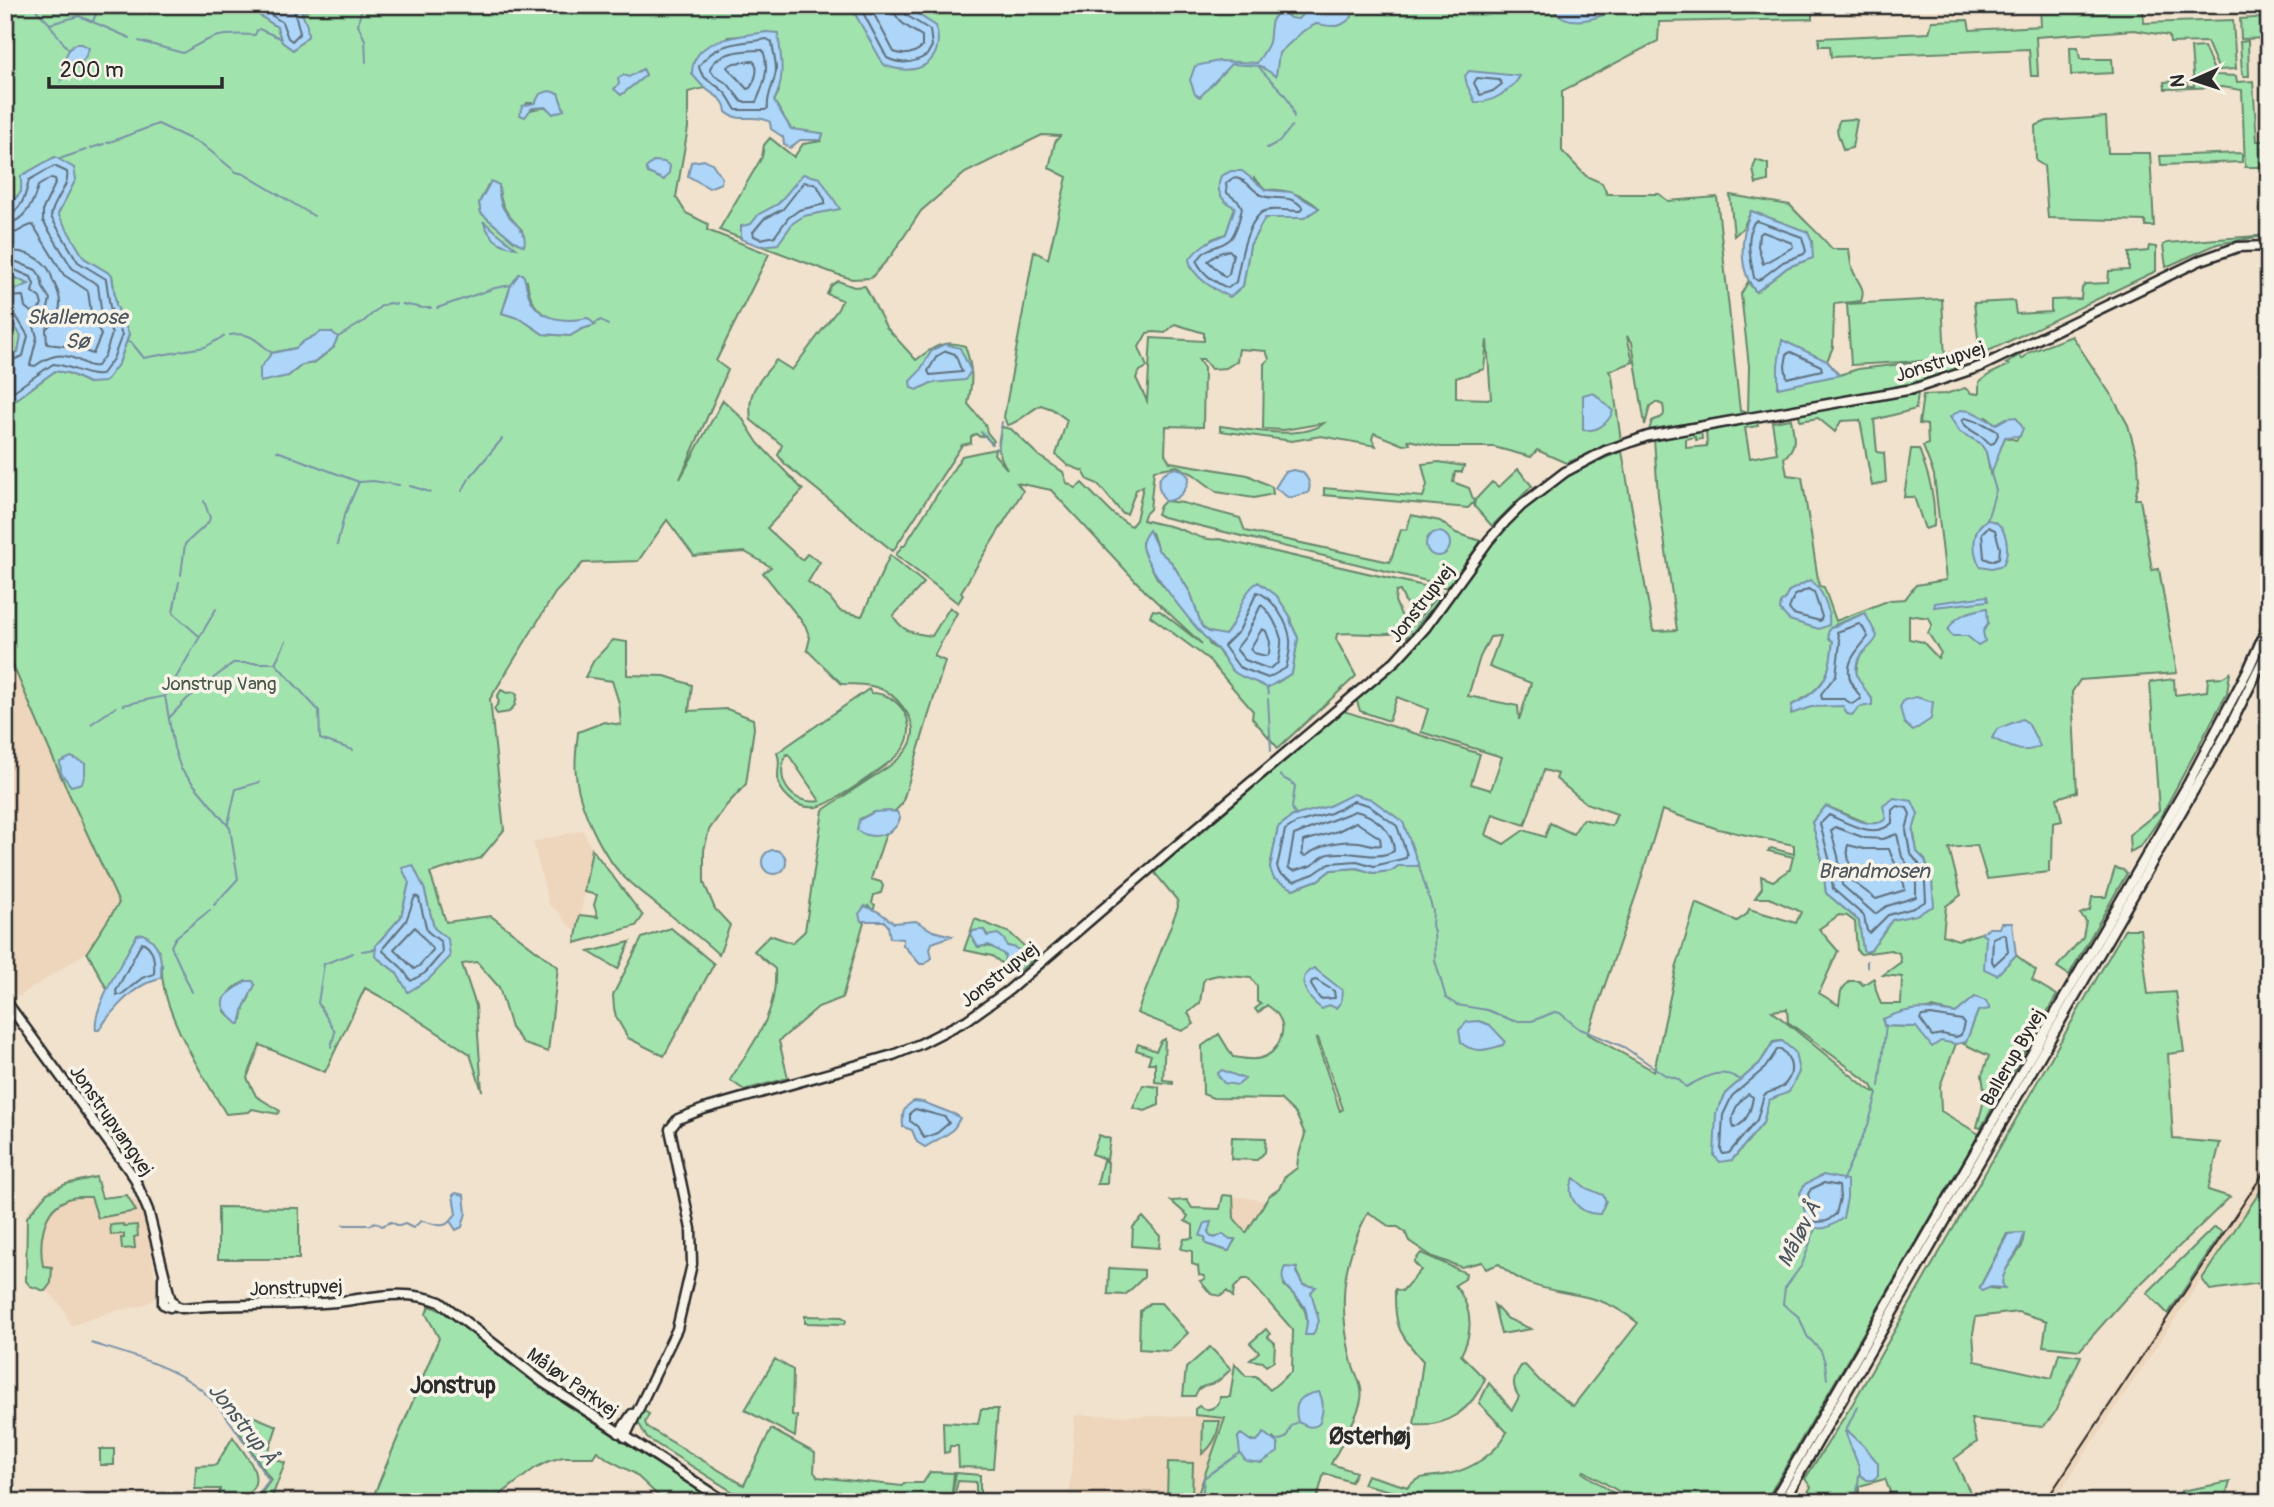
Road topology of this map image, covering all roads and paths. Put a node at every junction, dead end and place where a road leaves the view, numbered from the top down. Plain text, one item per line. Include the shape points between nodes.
1 (2269, 246) edge
2 (2269, 623) edge
3 (2269, 648) edge
4 (5, 1000) edge
5 (401, 1293) joint
6 (170, 1300) joint
7 (622, 1435) junction
8 (726, 1502) edge
9 (1773, 1502) edge
10 (1783, 1502) edge

1 - 7 street, Jonstrupvej via 2238,247 2201,260 1944,380 1648,436 1605,451 1542,488 1489,540 1395,661 1009,990 967,1020 893,1055 678,1119 670,1129 691,1229 692,1264 677,1329
2 - 9 street, Ballerup Byvej via 2188,784
3 - 10 street, Ballerup Byvej via 2225,736
4 - 6 street, Jonstrupvangvej via 134,1177 148,1210
5 - 6 street, Jonstrupvej via 322,1303 192,1307
5 - 7 street, Måløv Parkvej via 440,1302 544,1383
7 - 8 street, Måløv Parkvej

